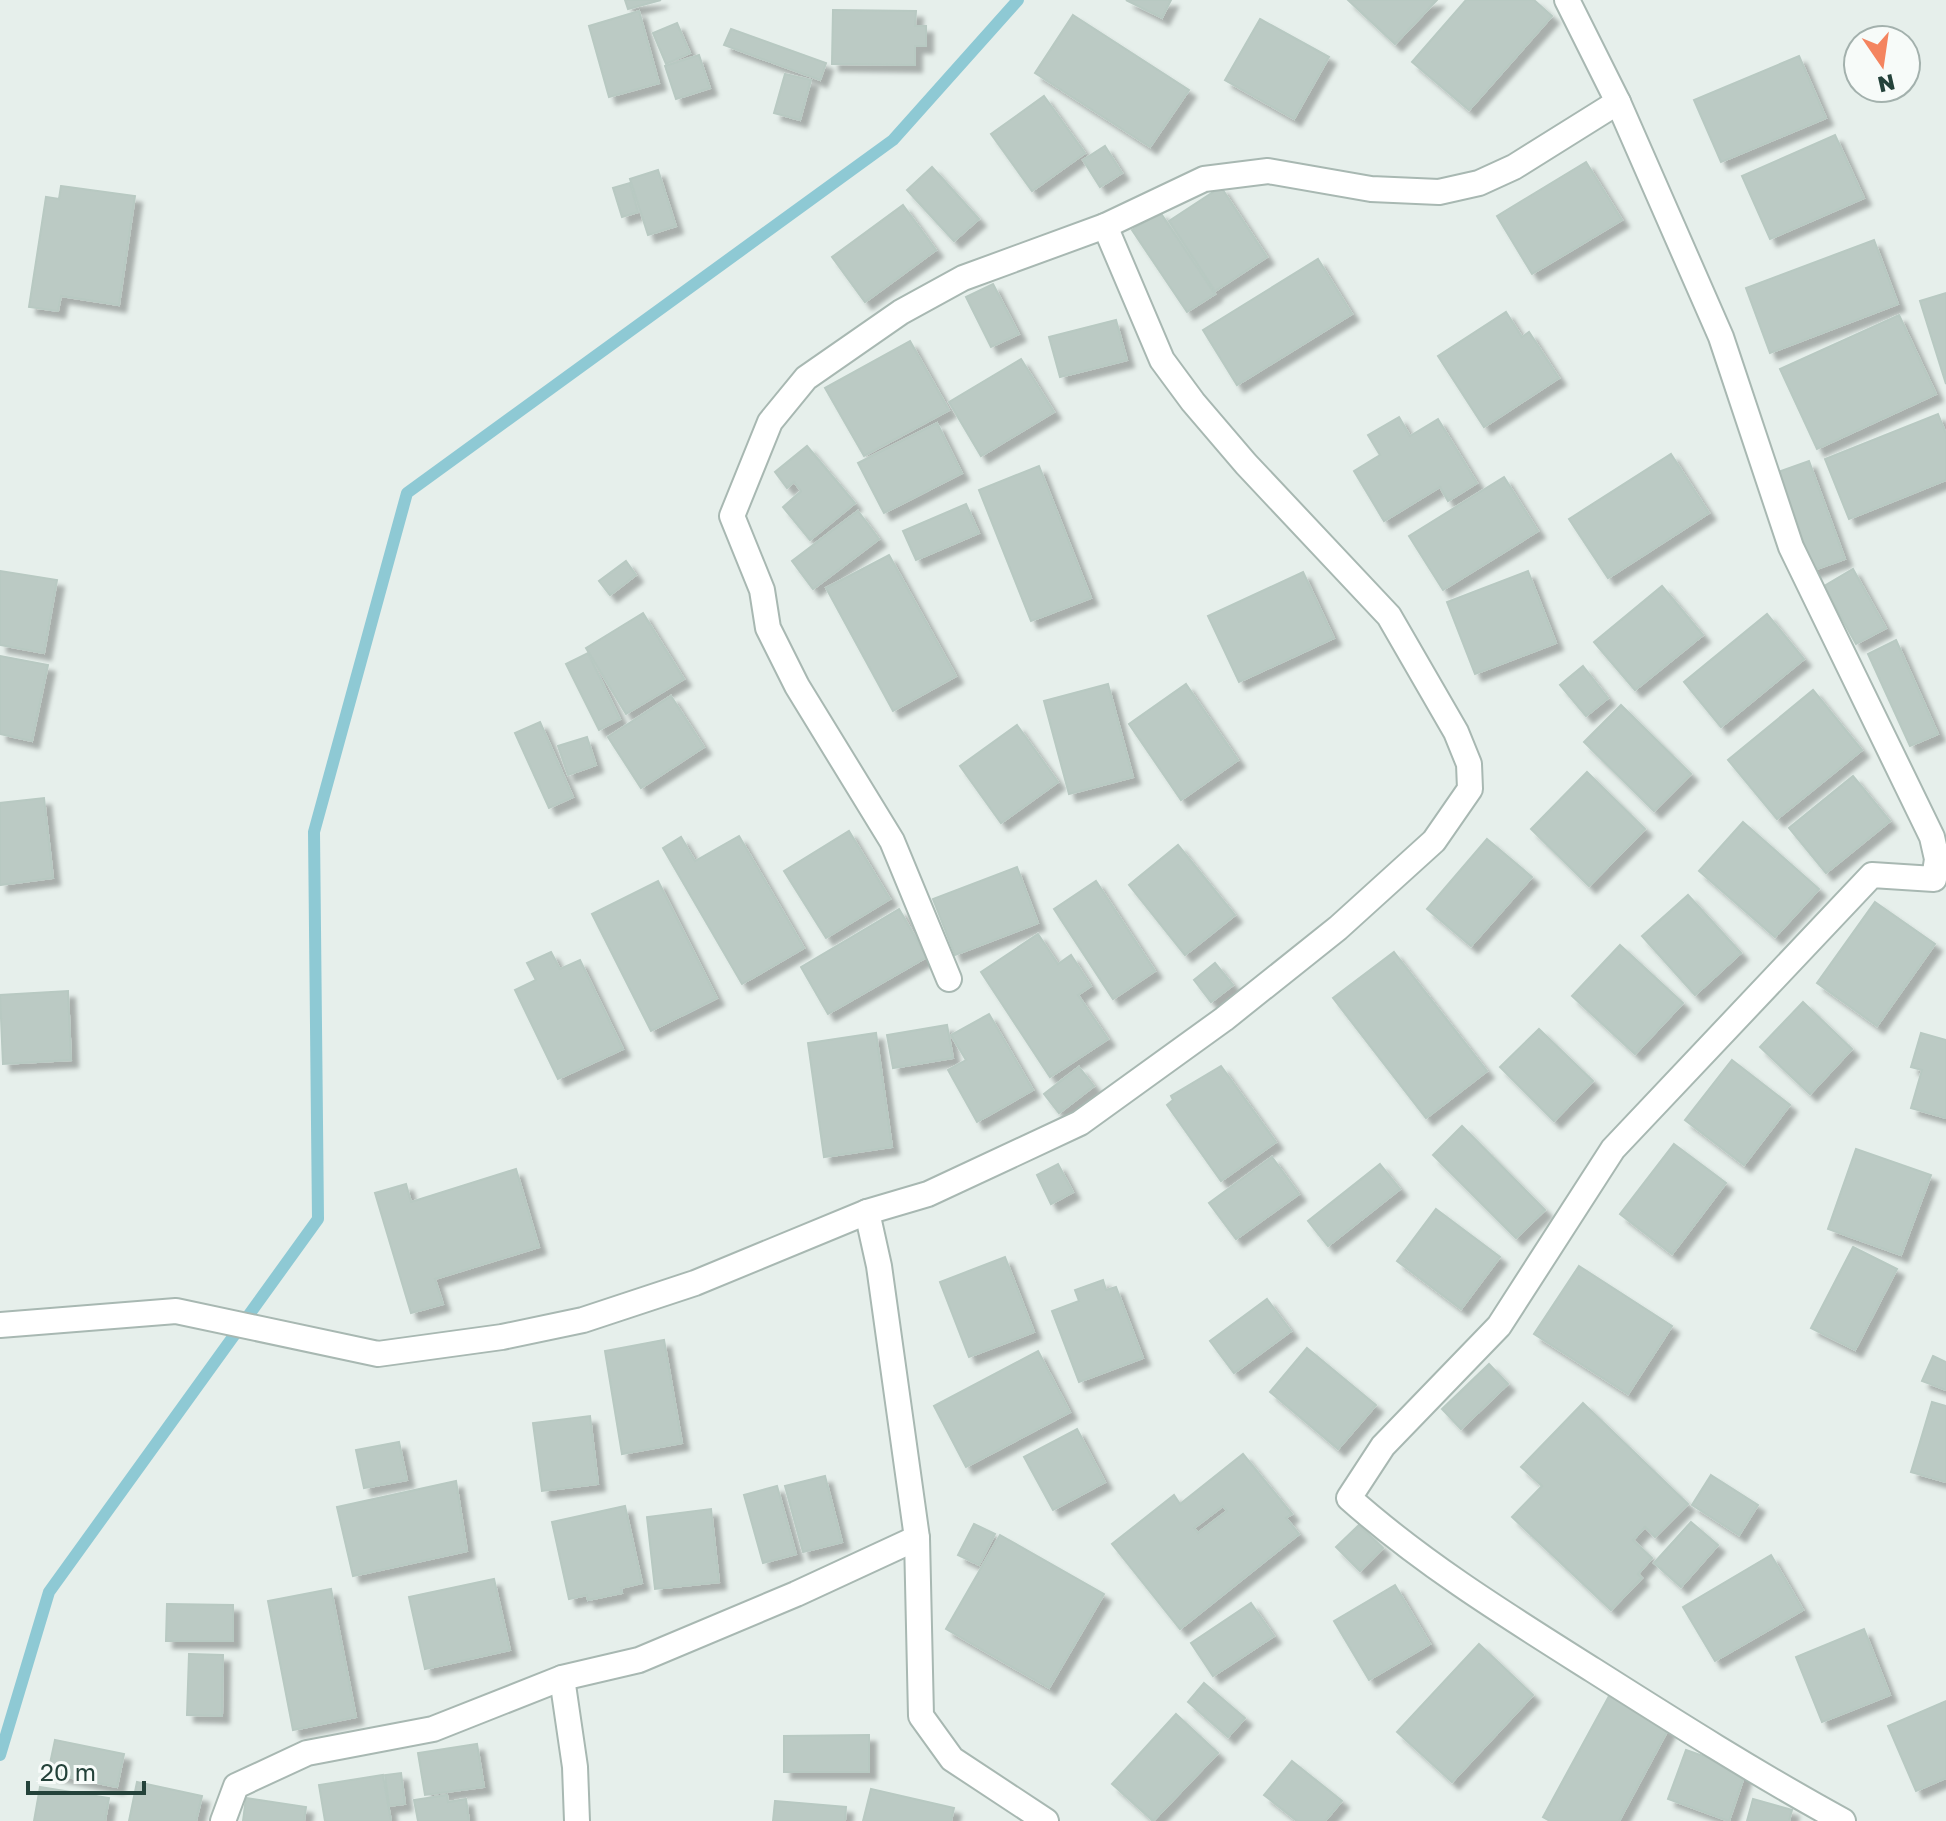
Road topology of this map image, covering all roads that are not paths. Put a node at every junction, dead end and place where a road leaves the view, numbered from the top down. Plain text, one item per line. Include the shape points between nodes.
1 (1567, 0) edge
2 (1618, 102) junction
3 (1105, 226) junction
4 (1940, 887) edge
5 (949, 979) dead end
6 (867, 1212) junction
7 (0, 1325) edge
8 (917, 1538) junction
9 (562, 1678) junction
10 (223, 1821) edge
11 (577, 1821) edge
12 (1046, 1821) edge
13 (1843, 1821) edge

1 - 2 street
2 - 3 street via 1479,183 1439,192 1371,189 1268,171 1241,172 1204,179
2 - 4 street via 1721,337 1791,547 1932,837
3 - 5 street via 963,278 901,312 806,378 770,422 732,516 762,590 768,628 797,686 892,841
3 - 6 street via 1162,360 1193,402 1389,616 1456,732 1469,764 1470,789 1434,841 1338,928 1080,1123 928,1194
4 - 13 street via 1872,875 1613,1149 1499,1326 1383,1446 1349,1498 1392,1536 1502,1612 1771,1782
6 - 7 street via 695,1283 583,1320 378,1354 176,1311
6 - 8 street
8 - 9 street via 639,1660
8 - 12 street via 921,1716 952,1759
9 - 10 street via 433,1729 307,1753 236,1786
9 - 11 street

